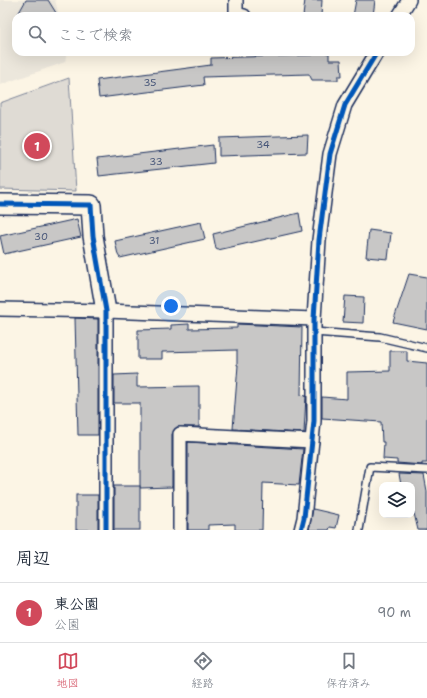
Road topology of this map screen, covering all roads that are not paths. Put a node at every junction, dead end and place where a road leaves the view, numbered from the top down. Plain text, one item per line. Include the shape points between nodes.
1 (236, 0) edge
2 (409, 0) edge
3 (238, 12) edge
4 (402, 12) edge
5 (375, 56) edge
6 (0, 204) edge
7 (0, 309) edge
8 (106, 311) junction
9 (314, 319) junction
10 (314, 332) junction
11 (427, 348) edge
12 (312, 442) junction
13 (427, 470) edge
14 (106, 530) edge
15 (180, 530) edge
16 (301, 530) edge
17 (359, 530) edge

1 - 3 street
2 - 4 street
5 - 9 street via 345,105 330,154 319,240
6 - 8 street via 91,205 93,236
7 - 8 street
8 - 9 street
8 - 14 street
9 - 10 street
10 - 11 lane via 380,336
10 - 12 street
12 - 15 street via 180,434
12 - 16 street
13 - 17 lane via 370,467

